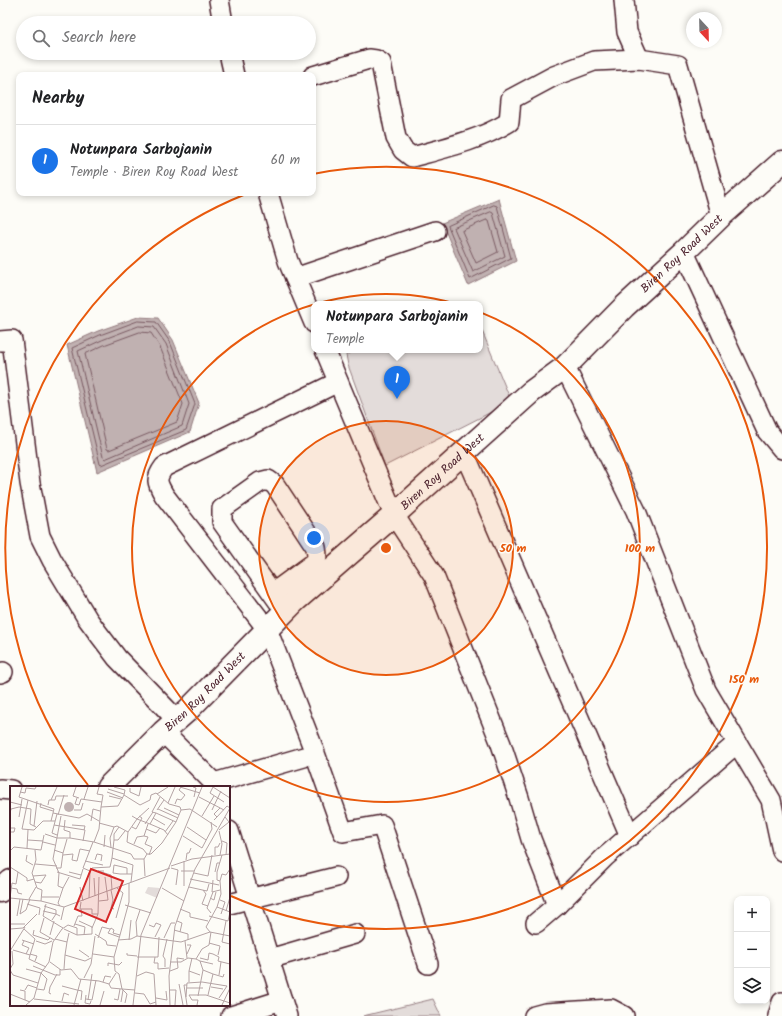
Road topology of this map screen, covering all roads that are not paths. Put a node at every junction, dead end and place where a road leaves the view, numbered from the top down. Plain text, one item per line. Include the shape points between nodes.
1 (219, 0) edge
2 (624, 0) edge
3 (222, 16) edge
4 (639, 59) junction
5 (231, 60) edge
6 (233, 72) edge
7 (316, 75) edge
8 (782, 162) edge
9 (269, 196) edge
10 (721, 216) junction
11 (435, 231) dead end
12 (684, 252) junction
13 (295, 278) junction
14 (311, 316) edge
15 (0, 341) edge
16 (331, 353) edge
17 (564, 368) junction
18 (338, 382) junction
19 (782, 449) edge
20 (464, 452) junction
21 (394, 515) junction
22 (273, 593) junction
23 (286, 610) junction
24 (267, 629) junction
25 (170, 726) junction
26 (737, 743) junction
27 (304, 757) dead end
28 (215, 785) edge
29 (109, 786) edge
30 (0, 789) edge
31 (10, 790) edge
32 (230, 834) edge
33 (630, 836) junction
34 (782, 851) edge
35 (336, 877) dead end
36 (10, 882) edge
37 (0, 891) edge
38 (250, 899) junction
39 (230, 904) edge
40 (557, 905) junction
41 (536, 923) dead end
42 (355, 934) dead end
43 (269, 959) junction
44 (428, 964) dead end
45 (782, 1002) edge
46 (284, 1008) edge
47 (231, 1016) edge
48 (534, 1016) edge
49 (624, 1016) edge
50 (778, 1016) edge

1 - 3 street
2 - 4 street via 627,32
4 - 7 street via 594,62 554,76 511,99 509,122 499,128 457,145 412,157 403,150 396,138 381,63 369,59
4 - 10 street via 678,65
5 - 6 street
8 - 10 main road, Biren Roy Road West
9 - 13 street
10 - 12 main road, Biren Roy Road West
11 - 13 street
12 - 17 main road, Biren Roy Road West via 624,307
12 - 19 street via 767,431
13 - 14 street
15 - 25 street via 12,340 30,483 40,536 87,618
16 - 18 street
17 - 20 main road, Biren Roy Road West via 531,392
17 - 26 street via 636,511 706,690
18 - 21 street
18 - 24 street via 164,467 158,475 158,484 164,495
20 - 21 main road, Biren Roy Road West
20 - 33 street
21 - 23 main road, Biren Roy Road West
21 - 40 street via 434,576 501,744 531,839
22 - 22 street via 222,522 221,515 222,509 260,482 268,480 275,485 316,547 317,553 314,563
22 - 23 street
23 - 24 main road, Biren Roy Road West
24 - 25 main road, Biren Roy Road West
24 - 44 street via 343,832 382,825
25 - 28 street
25 - 29 main road, Biren Roy Road West
26 - 33 street
26 - 34 street via 771,800
27 - 28 street
30 - 31 street
32 - 38 street
33 - 40 street via 605,856
35 - 38 street
36 - 37 main road
38 - 39 street
38 - 43 street
40 - 41 street
42 - 43 street
43 - 46 street
45 - 50 street
46 - 47 street
48 - 49 street via 611,1009

